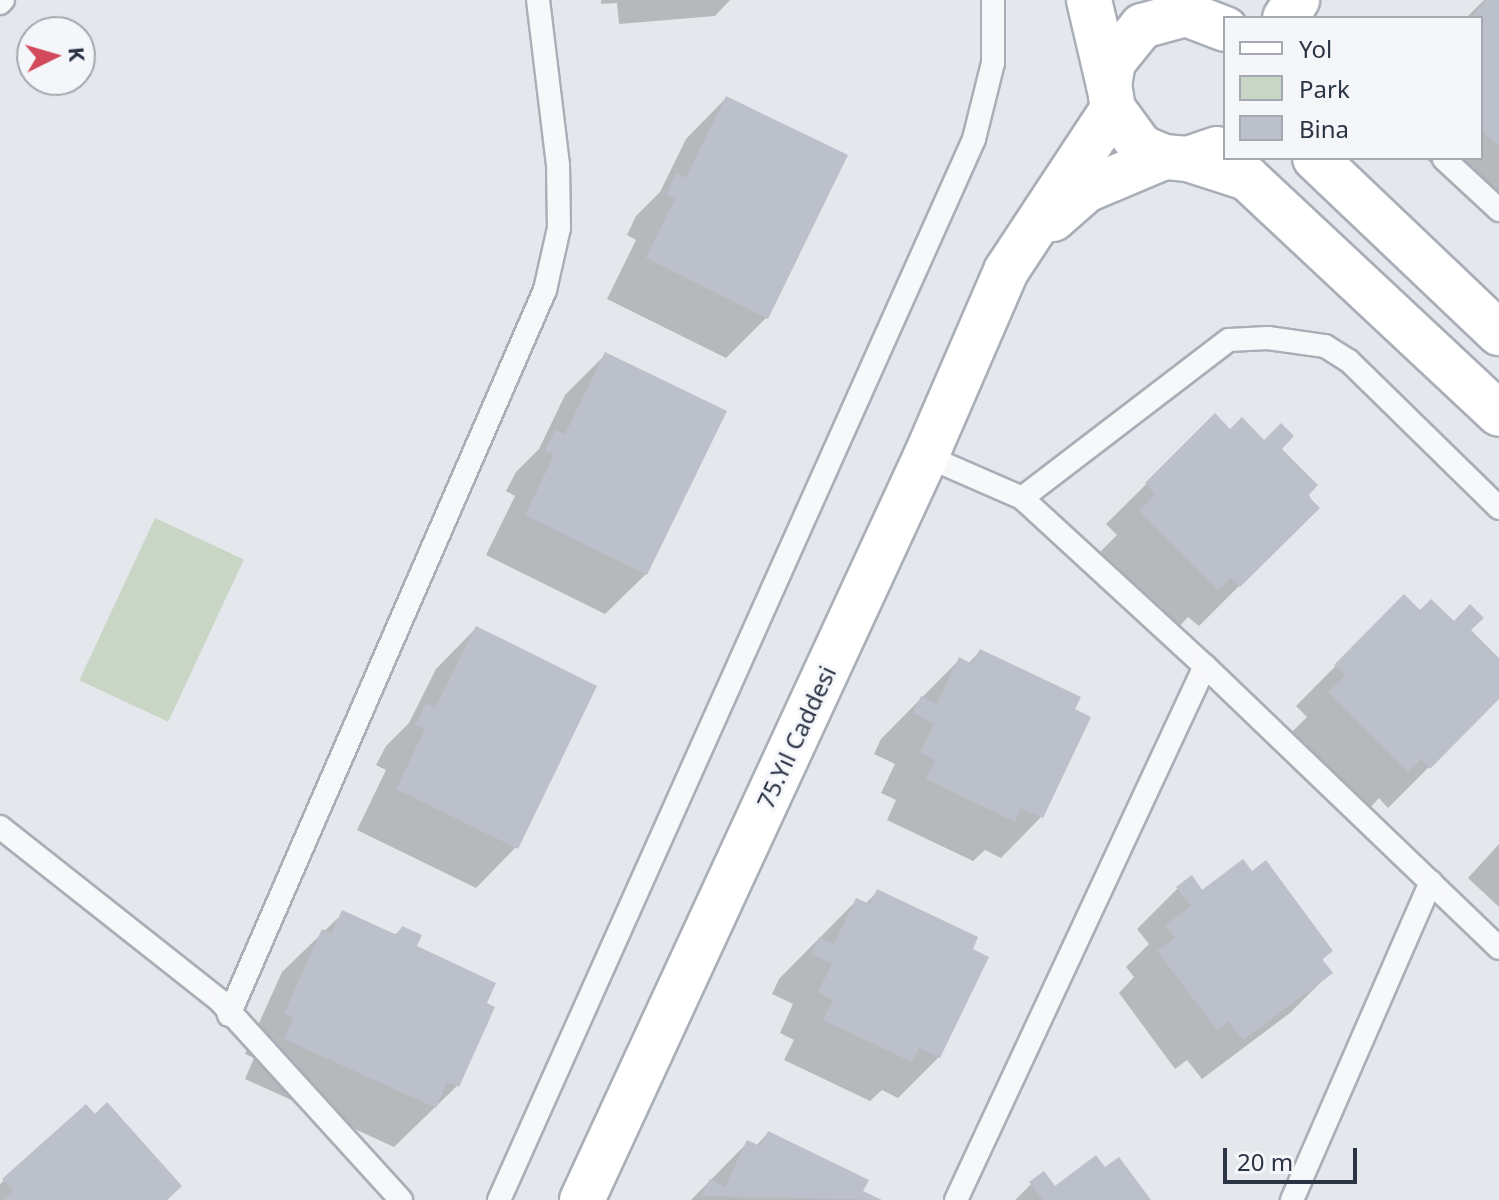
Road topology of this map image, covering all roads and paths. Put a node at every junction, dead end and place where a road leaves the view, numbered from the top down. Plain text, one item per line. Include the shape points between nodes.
1 (538, 0) edge
2 (993, 0) edge
3 (1089, 0) edge
4 (1244, 0) edge
5 (1197, 15) edge
6 (1111, 97) junction
7 (1192, 153) edge
8 (1317, 160) edge
9 (1445, 160) edge
10 (1499, 210) edge
11 (1006, 271) junction
12 (1499, 333) edge
13 (1499, 414) edge
14 (926, 456) junction
15 (1022, 498) junction
16 (1499, 508) edge
17 (1205, 666) junction
18 (0, 827) edge
19 (1431, 882) junction
20 (1499, 948) edge
21 (229, 1015) junction
22 (401, 1200) edge
23 (499, 1200) edge
24 (582, 1200) edge
25 (956, 1200) edge
26 (1292, 1200) edge

1 - 21 lane via 558,165 559,228 545,290
2 - 23 lane via 993,63 974,139
3 - 6 street
4 - 5 street
5 - 6 street, 75.Yıl Caddesi via 1142,26 1113,62
6 - 7 street via 1141,147
6 - 11 street, 75.Yıl Caddesi
7 - 11 street, 75.Yıl Caddesi via 1086,190
7 - 13 street via 1247,178
8 - 12 street
9 - 10 lane
11 - 14 street, 75.Yıl Caddesi
14 - 15 lane
14 - 24 street, 75.Yıl Caddesi
15 - 16 lane via 1229,340 1268,338 1325,346 1349,361
15 - 17 lane
17 - 19 lane
17 - 25 lane
18 - 21 lane via 220,1001
19 - 20 lane
19 - 26 lane
21 - 22 lane

